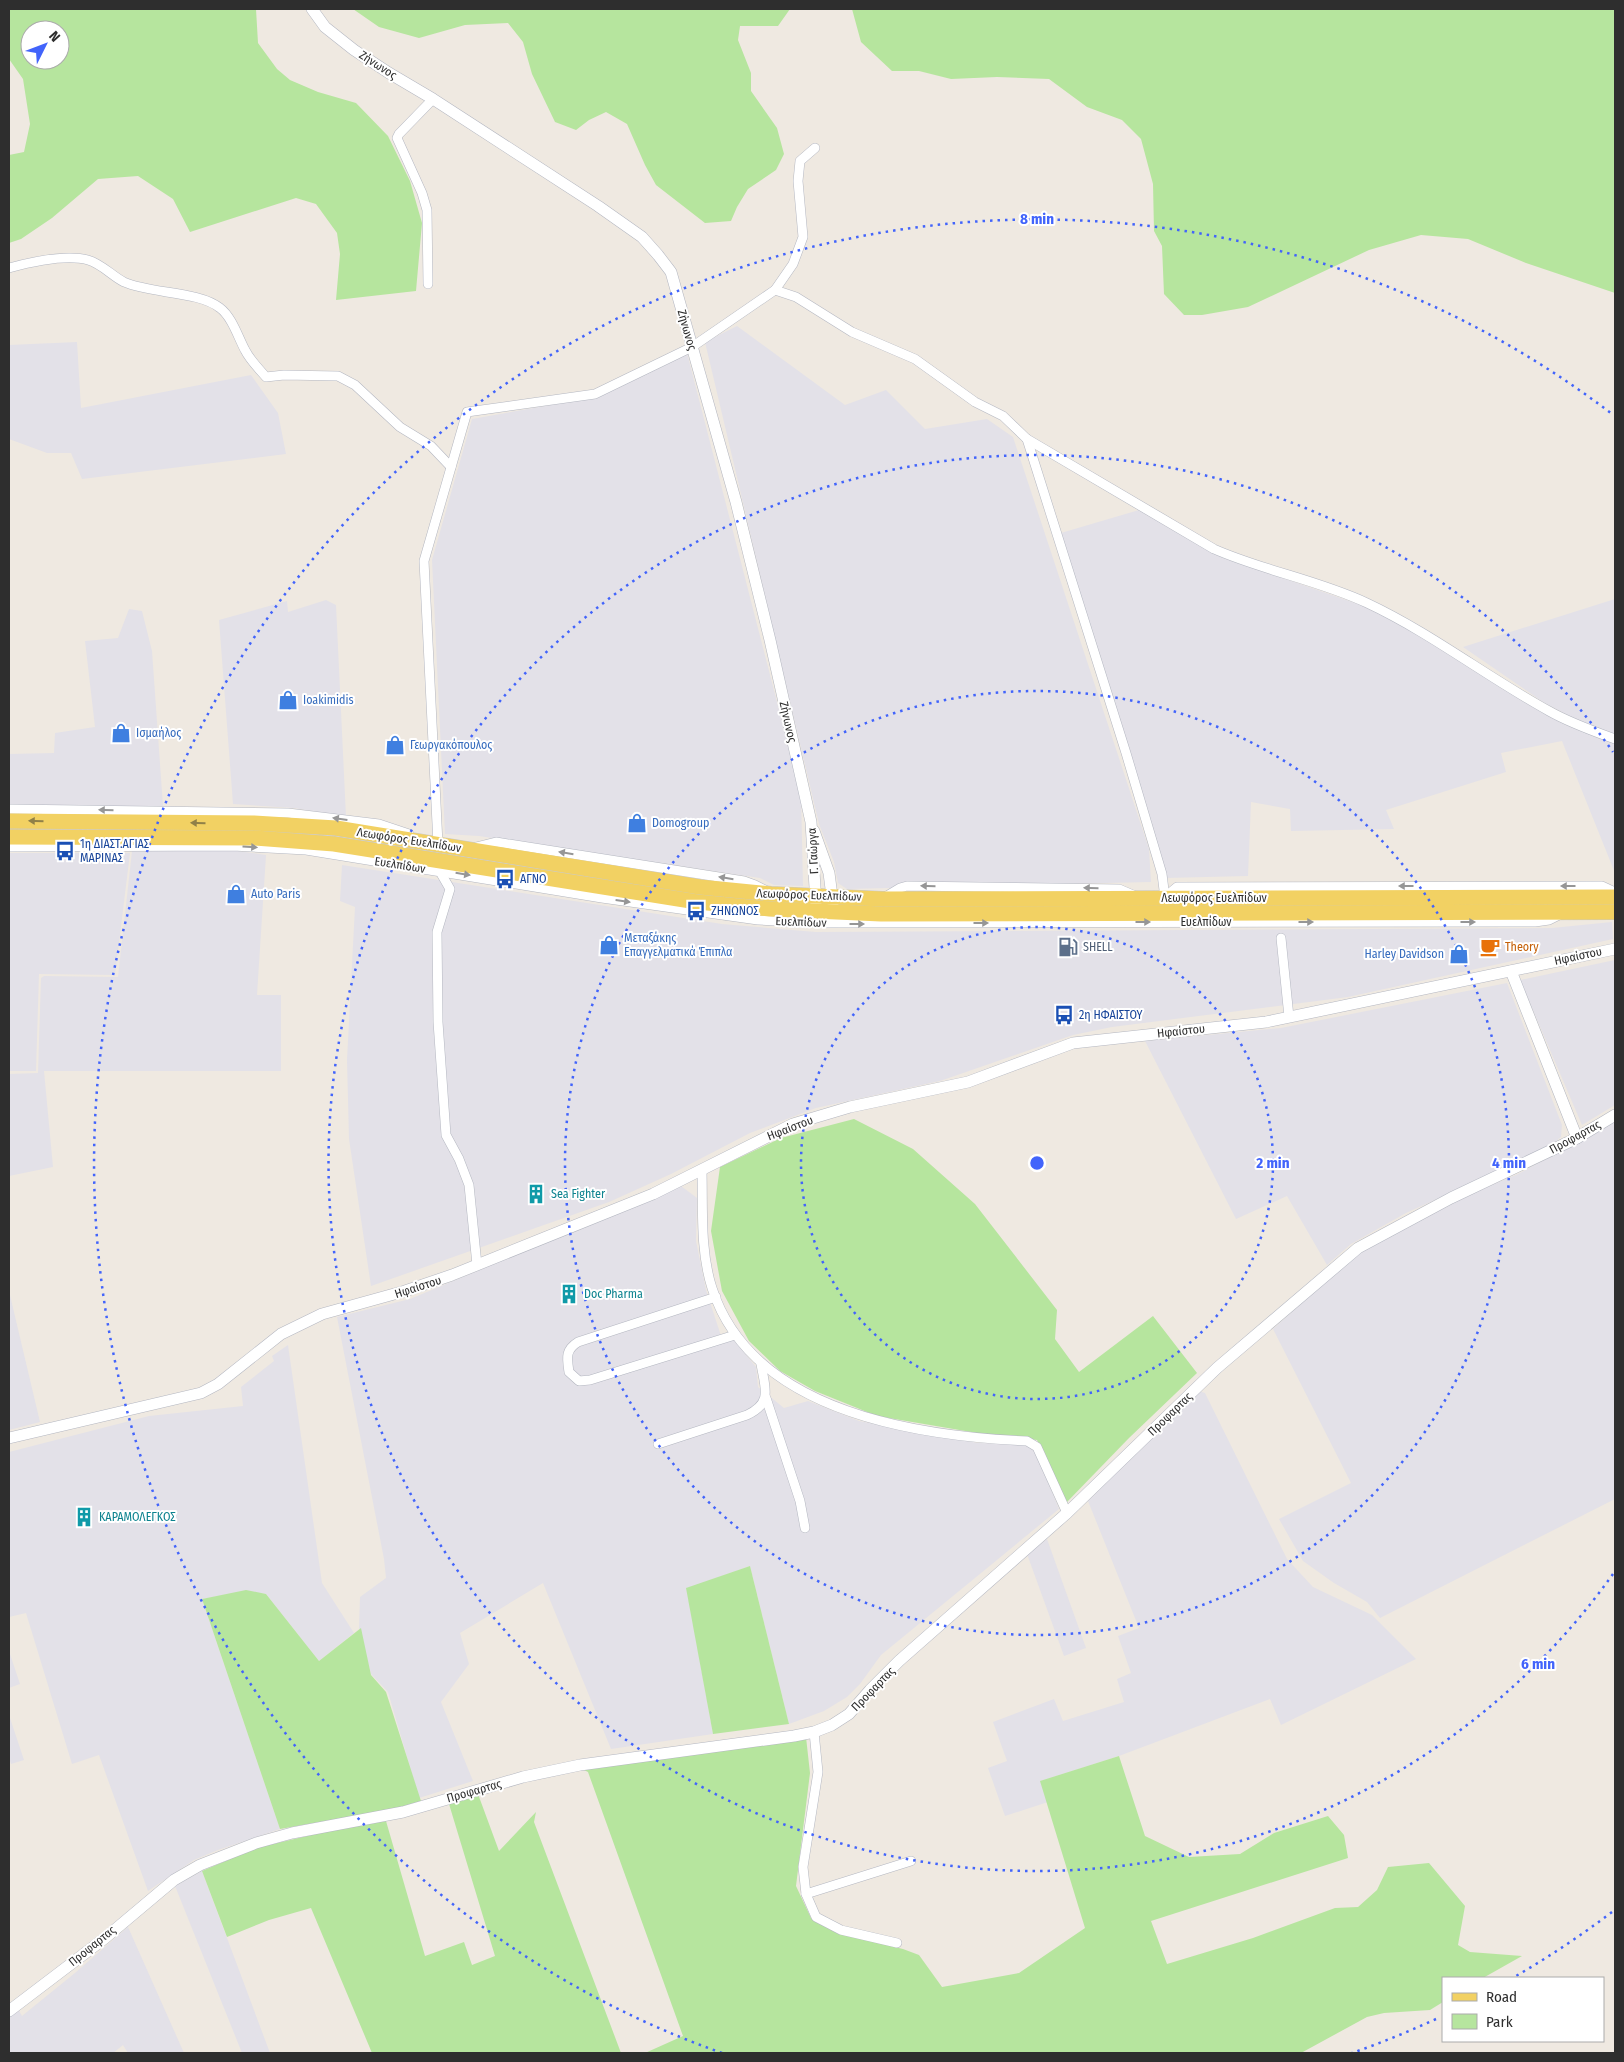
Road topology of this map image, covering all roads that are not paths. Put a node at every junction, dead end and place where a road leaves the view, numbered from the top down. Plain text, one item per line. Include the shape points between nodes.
1 (312, 9) edge
2 (433, 99) junction
3 (815, 148) dead end
4 (9, 268) edge
5 (428, 284) dead end
6 (775, 290) junction
7 (692, 347) junction
8 (1027, 439) junction
9 (451, 467) junction
10 (1615, 739) edge
11 (9, 809) edge
12 (154, 816) junction
13 (9, 821) edge
14 (811, 822) junction
15 (9, 837) edge
16 (28, 842) junction
17 (184, 842) junction
18 (438, 844) junction
19 (9, 846) edge
20 (439, 870) junction
21 (1615, 892) edge
22 (603, 893) junction
23 (1615, 897) edge
24 (1165, 898) junction
25 (816, 903) junction
26 (833, 903) junction
27 (1615, 912) edge
28 (932, 918) junction
29 (1281, 938) dead end
30 (1615, 949) edge
31 (1511, 971) junction
32 (1289, 1017) junction
33 (1615, 1115) edge
34 (1577, 1138) junction
35 (702, 1171) junction
36 (477, 1265) junction
37 (716, 1297) junction
38 (735, 1335) junction
39 (761, 1364) junction
40 (766, 1398) junction
41 (9, 1438) edge
42 (658, 1444) dead end
43 (1067, 1512) junction
44 (805, 1528) dead end
45 (814, 1732) junction
46 (911, 1861) dead end
47 (806, 1894) junction
48 (897, 1943) dead end
49 (9, 2011) edge

1 - 2 street, Ζήνωνος via 325,27 354,50
2 - 5 street via 397,138 427,210
2 - 7 street, Ζήνωνος via 642,237 671,272
3 - 6 street via 800,160 798,181 803,237 793,264
4 - 9 street via 36,261 88,260 124,282 202,299 221,308 246,352 266,378 338,376 355,385 400,427 431,446
6 - 7 street
6 - 8 street via 796,297 852,332 915,359 975,402 1003,416
7 - 9 street via 595,394 467,412
7 - 14 street, Ζήνωνος via 736,502
8 - 10 street via 1214,549 1240,561 1317,583 1366,603 1404,622 1549,711
8 - 24 street via 1126,753 1162,874
9 - 18 street via 424,561
12 -> 11 street
12 -> 13 main road, Λεωφόρος Ευελπίδων
18 -> 12 main road, Λεωφόρος Ευελπίδων via 336,828
14 - 25 street, Γ. Γαώργα
14 - 26 street, Γ. Γαώργα via 827,865
15 - 16 main road, Λεωφόρος Ευελπίδων
16 - 17 main road, Λεωφόρος Ευελπίδων
16 - 19 street
17 -> 20 street, Ευελπίδων via 306,850
17 - 22 main road, Λεωφόρος Ευελπίδων via 255,838 334,844
25 -> 18 main road, Λεωφόρος Ευελπίδων via 771,894 652,881
20 -> 22 street, Ευελπίδων
20 - 36 street via 450,889 437,932 438,1022 446,1135 469,1185
21 -> 24 street via 1602,886 1177,887
22 - 25 main road, Λεωφόρος Ευελπίδων via 736,907
22 -> 28 street, Ευελπίδων via 758,920 808,924
23 - 24 main road, Λεωφόρος Ευελπίδων
24 -> 26 main road, Λεωφόρος Ευελπίδων via 1022,893
25 - 26 main road, Λεωφόρος Ευελπίδων
26 - 28 main road, Λεωφόρος Ευελπίδων via 881,914
28 -> 27 main road, Λεωφόρος Ευελπίδων
29 - 32 street
30 - 31 street, Ηφαίστου
31 - 32 street, Ηφαίστου
31 - 34 street
32 - 35 street, Ηφαίστου via 1073,1043 968,1082 850,1107 793,1124
33 - 34 street, Προφαρτας
34 - 43 street, Προφαρτας via 1451,1198 1358,1248 1217,1368
35 - 36 street, Ηφαίστου
35 - 37 street via 706,1258
36 - 41 street, Ηφαίστου via 416,1288 322,1314 281,1334 218,1384 197,1395
37 - 38 street
37 - 38 street via 578,1342 571,1346 567,1357 569,1372 579,1381 590,1380
38 - 39 street
39 - 40 street
39 - 43 street via 828,1405 871,1418 974,1439 1033,1443
40 - 42 street via 760,1409 747,1415
40 - 44 street
43 - 45 street, Προφαρτας via 899,1661 848,1714
45 - 47 street via 818,1772 803,1867
45 - 49 street, Προφαρτας via 580,1765 523,1777 403,1812 256,1843 200,1865 174,1880 105,1938
46 - 47 street
47 - 48 street via 816,1917 841,1930

